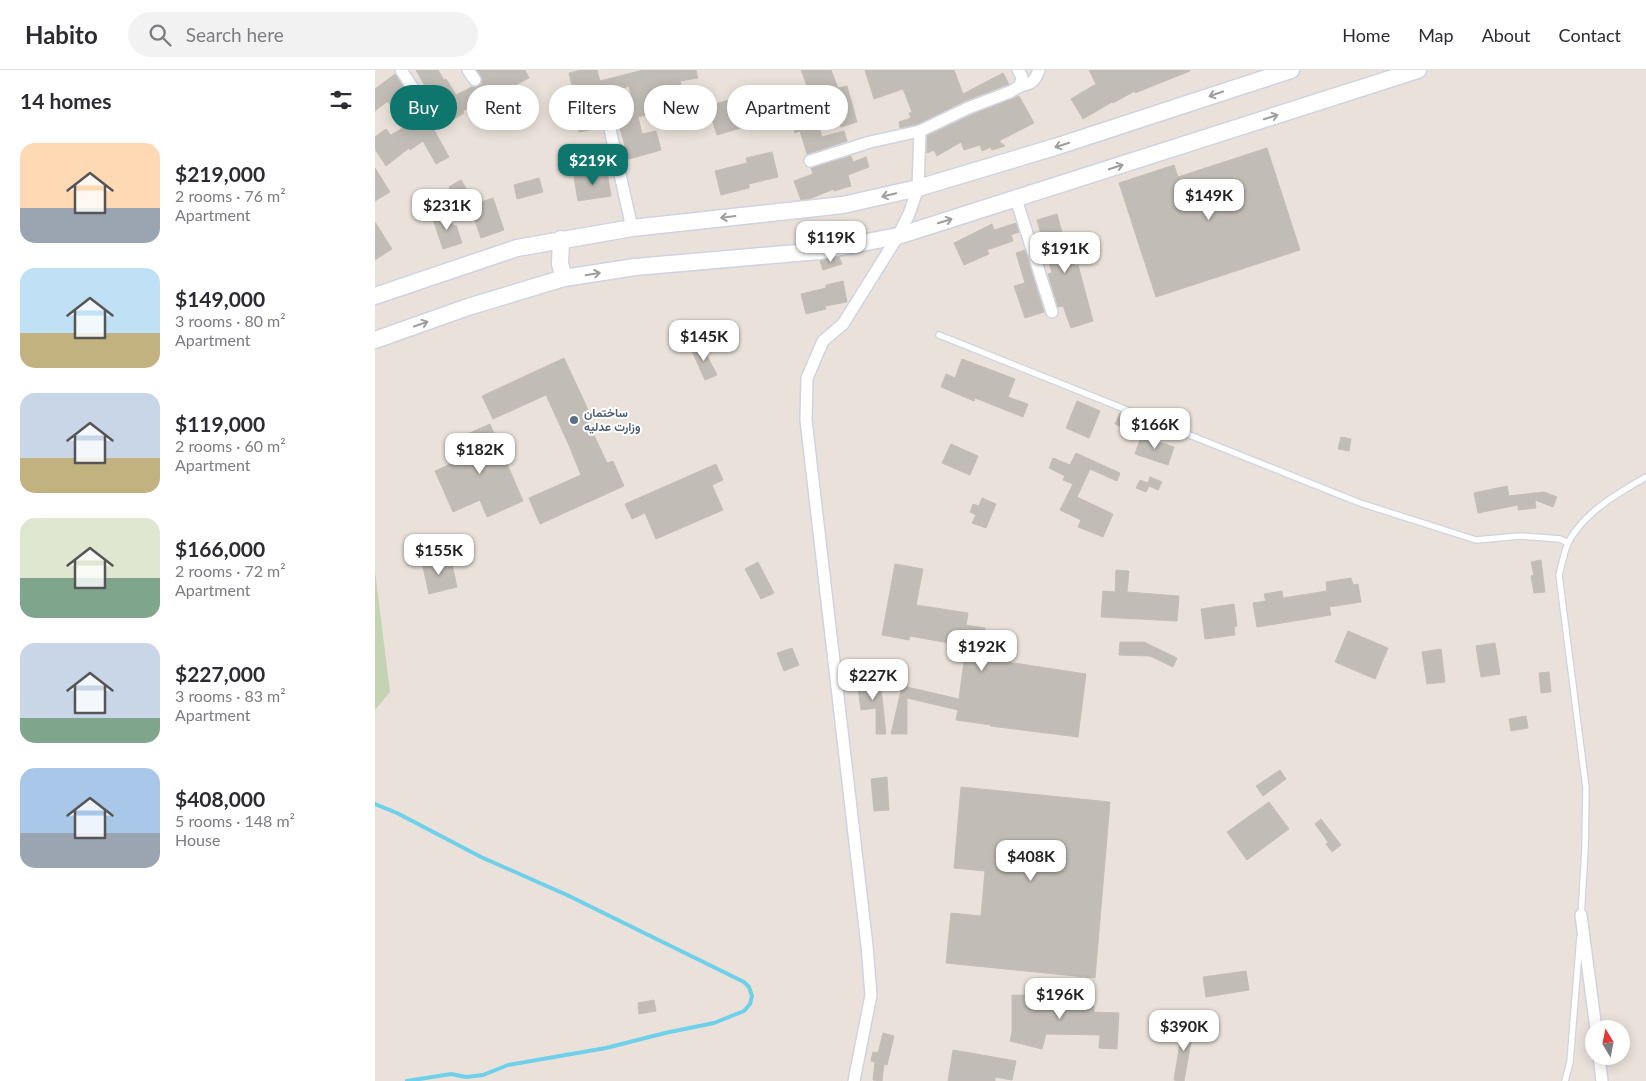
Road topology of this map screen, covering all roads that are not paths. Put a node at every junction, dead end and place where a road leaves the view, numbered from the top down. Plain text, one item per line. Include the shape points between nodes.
1 (401, 70) edge
2 (1018, 70) edge
3 (1039, 70) edge
4 (1291, 70) edge
5 (1418, 70) edge
6 (1259, 74) edge
7 (411, 85) edge
8 (1020, 86) junction
9 (610, 130) edge
10 (920, 131) junction
11 (810, 161) dead end
12 (918, 188) junction
13 (1016, 199) junction
14 (631, 228) junction
15 (898, 236) junction
16 (561, 239) junction
17 (564, 278) junction
18 (375, 296) edge
19 (1052, 312) dead end
20 (939, 335) dead end
21 (375, 340) edge
22 (1646, 477) edge
23 (1569, 543) junction
24 (1581, 915) junction
25 (1595, 1020) edge
26 (1600, 1065) edge
27 (854, 1081) edge
28 (1565, 1081) edge
29 (1602, 1081) edge

1 - 7 street
2 - 8 street via 1022,77
3 - 8 street via 1035,80
4 - 6 street
13 -> 5 street
6 -> 12 street via 1055,147
8 - 10 street
9 - 14 street
10 - 11 street via 870,142
10 - 12 street
12 -> 14 street via 843,205
12 - 15 street
15 -> 13 street
13 - 19 street
14 - 16 street
17 -> 15 street via 635,267 820,251
15 - 27 street via 843,324 823,341 807,378 805,420 871,995
16 - 17 street
16 - 18 street via 517,248
21 -> 17 street
20 - 23 lane via 1360,503 1476,540 1520,536 1560,539
22 - 23 lane via 1609,498 1579,526
23 - 24 lane via 1559,575 1586,788
24 - 25 street
24 - 28 lane via 1570,1062
26 - 29 street

